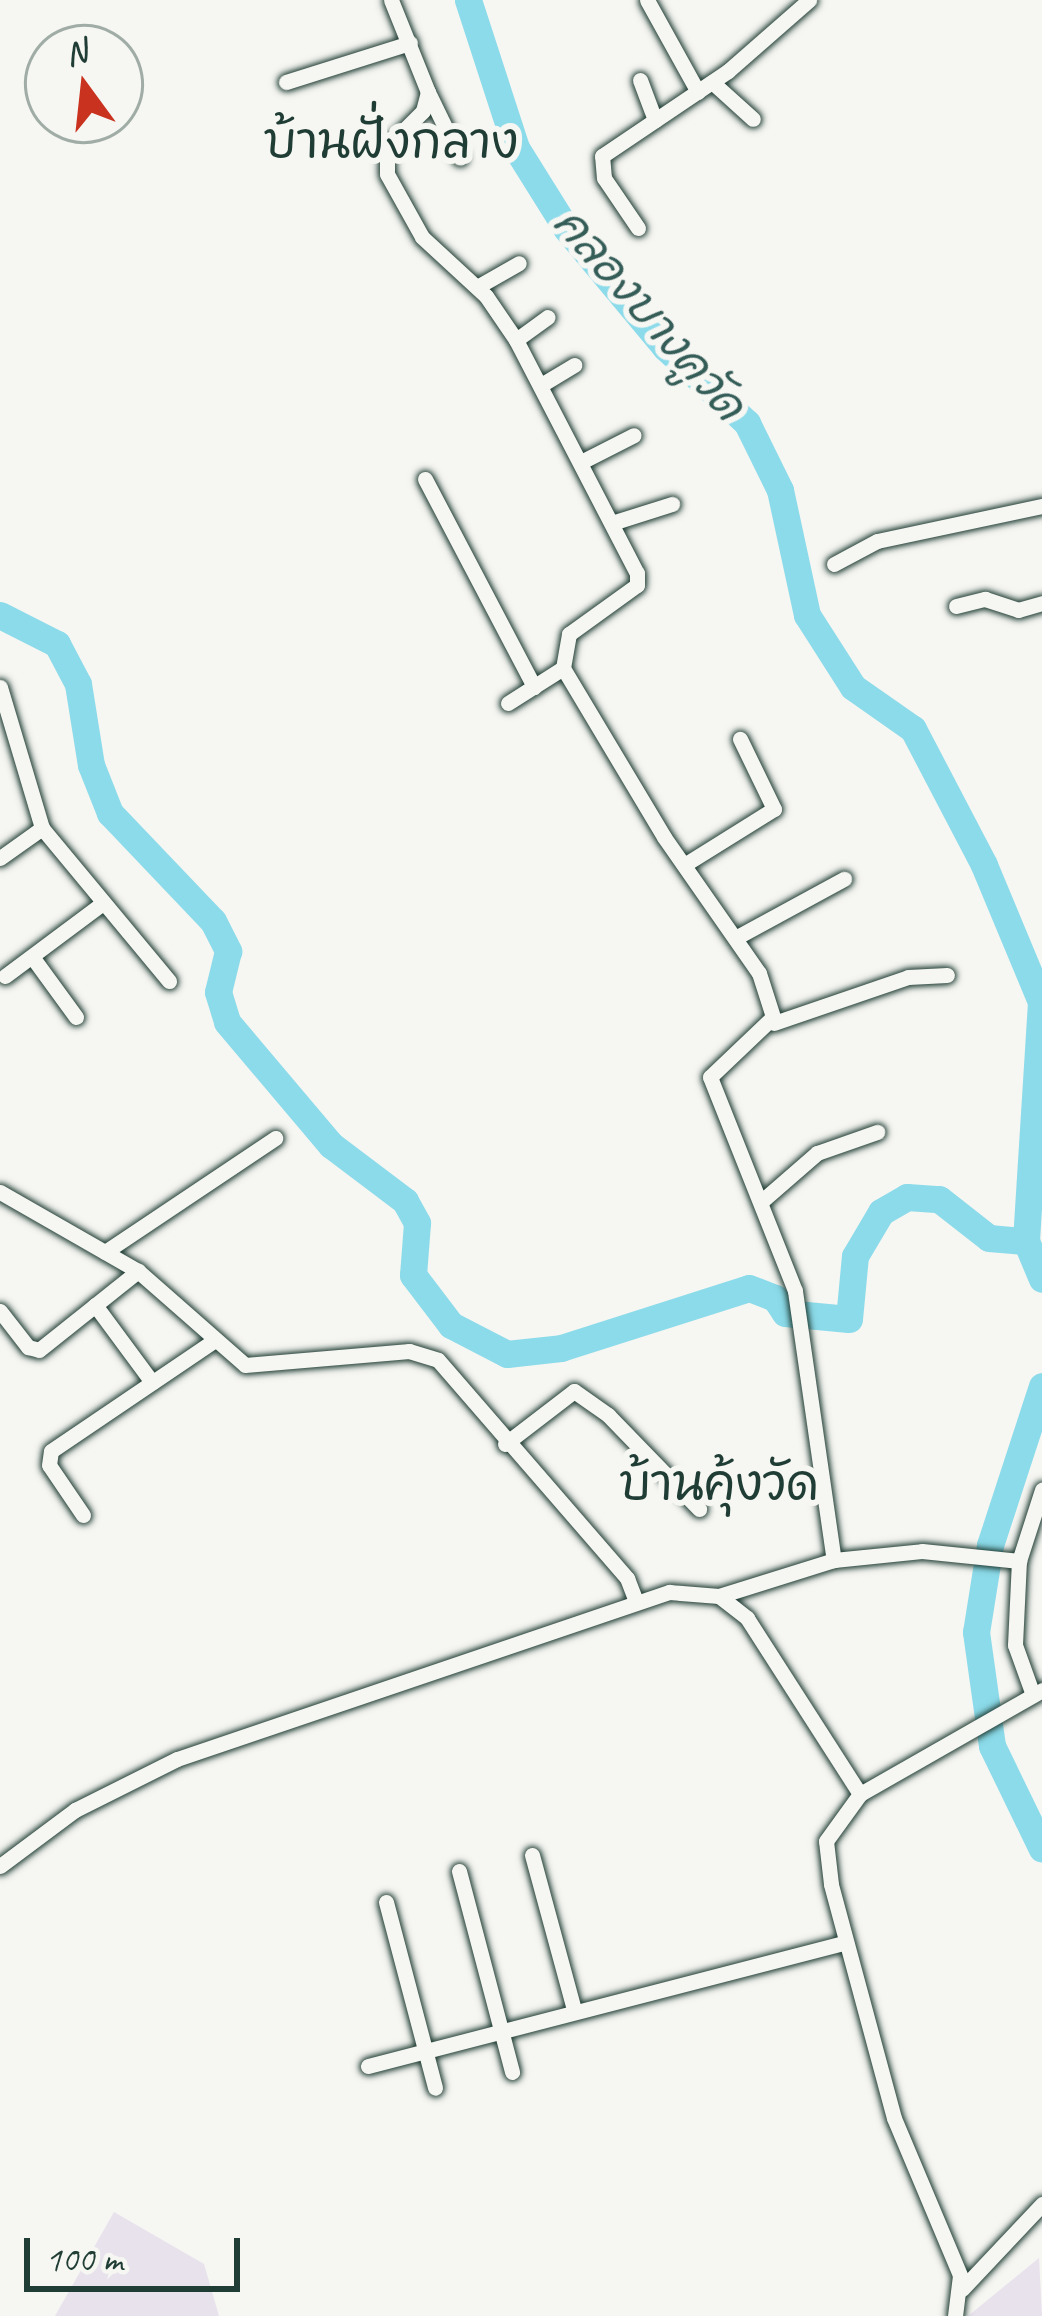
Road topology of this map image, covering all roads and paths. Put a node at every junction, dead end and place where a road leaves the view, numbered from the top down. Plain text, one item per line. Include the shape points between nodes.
1 (391, 0) edge
2 (647, 0) edge
3 (809, 0) edge
4 (410, 43) junction
5 (640, 80) dead end
6 (286, 82) dead end
7 (705, 87) junction
8 (428, 92) junction
9 (752, 119) dead end
10 (655, 120) junction
11 (460, 158) dead end
12 (638, 228) dead end
13 (519, 263) dead end
14 (477, 287) junction
15 (548, 317) dead end
16 (516, 340) junction
17 (574, 365) dead end
18 (541, 385) junction
19 (634, 435) dead end
20 (580, 462) junction
21 (425, 479) dead end
22 (672, 505) dead end
23 (1042, 506) edge
24 (615, 522) junction
25 (834, 564) dead end
26 (1042, 603) edge
27 (956, 605) dead end
28 (563, 668) junction
29 (0, 687) edge
30 (534, 687) junction
31 (508, 703) dead end
32 (7, 740) edge
33 (740, 740) dead end
34 (42, 828) junction
35 (0, 858) edge
36 (684, 865) junction
37 (844, 879) dead end
38 (99, 905) junction
39 (737, 937) junction
40 (33, 958) junction
41 (947, 975) dead end
42 (5, 976) dead end
43 (169, 981) dead end
44 (76, 1017) dead end
45 (774, 1023) junction
46 (877, 1132) dead end
47 (275, 1138) dead end
48 (0, 1192) edge
49 (763, 1200) junction
50 (105, 1252) junction
51 (139, 1271) junction
52 (95, 1305) junction
53 (2, 1318) edge
54 (215, 1340) junction
55 (152, 1382) junction
56 (505, 1444) junction
57 (1042, 1490) edge
58 (699, 1509) dead end
59 (83, 1515) dead end
60 (834, 1560) junction
61 (1014, 1561) junction
62 (719, 1596) junction
63 (636, 1602) junction
64 (1038, 1692) edge
65 (860, 1794) junction
66 (532, 1855) dead end
67 (0, 1866) edge
68 (459, 1871) dead end
69 (386, 1902) dead end
70 (846, 1942) junction
71 (574, 2010) junction
72 (501, 2030) junction
73 (425, 2050) junction
74 (368, 2066) dead end
75 (512, 2072) dead end
76 (435, 2088) dead end
77 (1042, 2204) edge
78 (962, 2289) junction
79 (955, 2316) edge

1 - 4 street
2 - 7 street
3 - 7 street
4 - 6 street
4 - 8 street
5 - 10 street
7 - 9 street
7 - 10 street
8 - 11 street
8 - 14 street via 383,164 413,225
10 - 12 street via 600,160
13 - 14 street
14 - 16 street
15 - 16 street
16 - 18 street
17 - 18 street
18 - 20 street
19 - 20 street
20 - 24 street
21 - 30 street
22 - 24 street
23 - 25 street via 877,542
24 - 28 street via 637,585 569,634
26 - 27 street via 1018,610 986,599
28 - 30 street
28 - 36 street
29 - 32 street
30 - 31 street
32 - 34 street
33 - 36 street via 774,809
34 - 35 street
34 - 38 street
36 - 39 street
37 - 39 street
38 - 40 street
38 - 43 street
39 - 45 street
40 - 42 street
40 - 44 street
41 - 45 street via 908,977
45 - 49 street via 710,1077
46 - 49 street via 817,1153
47 - 50 street
48 - 50 street
49 - 60 street via 806,1348 809,1429
50 - 51 street
51 - 52 street
51 - 54 street
52 - 53 street via 39,1350
52 - 55 street
54 - 55 street
54 - 56 street via 245,1365 409,1351 438,1360
55 - 59 street via 47,1458
56 - 58 street via 574,1391
56 - 63 street via 627,1578
57 - 61 street
60 - 61 street via 937,1553
60 - 62 street
61 - 64 street via 1015,1646
62 - 63 street via 669,1592
62 - 65 street via 761,1637
63 - 67 street via 177,1759 75,1810
64 - 65 street
65 - 70 street via 826,1841
66 - 71 street
68 - 72 street
69 - 73 street
70 - 71 street
70 - 78 street via 898,2132
71 - 72 street
72 - 73 street
72 - 75 street
73 - 74 street
73 - 76 street
77 - 78 street
78 - 79 street

